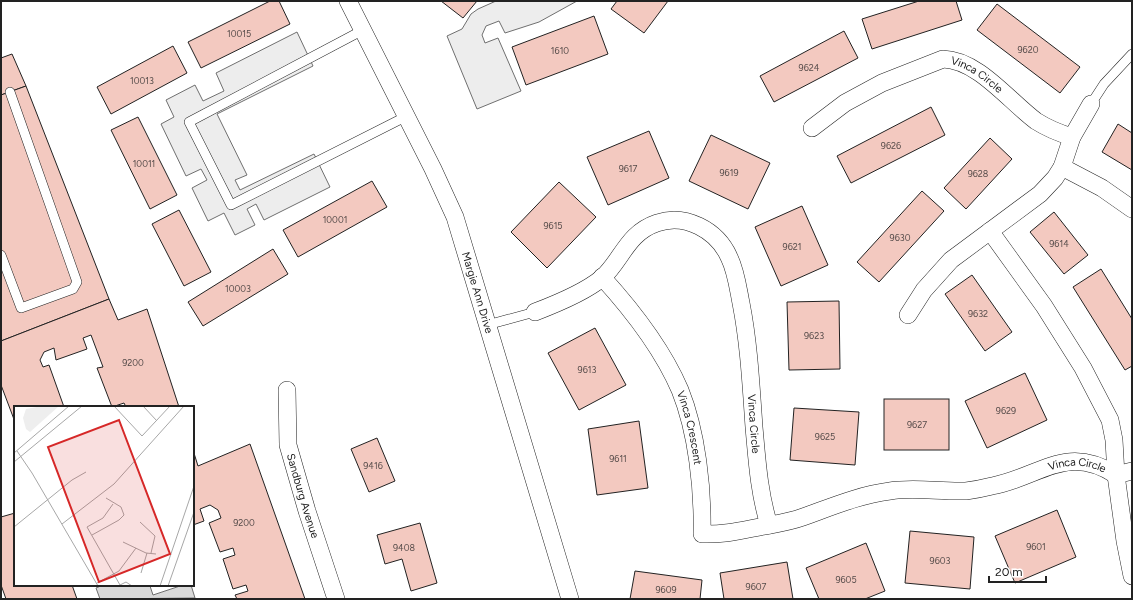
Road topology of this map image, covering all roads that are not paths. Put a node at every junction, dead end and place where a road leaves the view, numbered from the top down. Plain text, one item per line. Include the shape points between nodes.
1 (348, 1) edge
2 (363, 30) junction
3 (1132, 54) edge
4 (10, 92) dead end
5 (1091, 104) joint
6 (407, 116) junction
7 (812, 128) dead end
8 (1072, 137) junction
9 (1062, 167) junction
10 (1132, 209) edge
11 (990, 231) junction
12 (1, 255) edge
13 (602, 278) junction
14 (535, 312) joint
15 (908, 315) dead end
16 (487, 325) junction
17 (287, 390) dead end
18 (1124, 473) edge
19 (769, 525) junction
20 (1132, 576) edge
21 (336, 599) edge
22 (570, 599) edge

1 - 2 street, Margie Ann Drive
2 - 6 street, Margie Ann Drive
2 - 6 lane via 189,122 231,205
3 - 5 lane via 1104,84
4 - 12 lane via 77,282 73,289 21,308
5 - 8 street
6 - 16 street, Margie Ann Drive via 455,217
7 - 8 street, Vinca Circle via 845,103 882,83 943,59 953,59 974,70 1036,121 1058,133
8 - 9 street
9 - 10 street via 1102,188
9 - 11 street via 1040,194
11 - 15 street via 951,260 924,290
11 - 18 street, Vinca Circle via 1044,306 1083,368 1110,420
13 - 14 street, Vinca Circle via 562,302
13 - 19 street, Vinca Crescent via 626,304 657,346 680,389 697,460 702,534 739,532
13 - 19 street, Vinca Circle via 639,233 658,222 671,220 697,225 709,231 719,241 729,257 737,281 748,338 756,453 763,506
14 - 16 lane, Vinca Circle
16 - 22 street, Margie Ann Drive
17 - 21 street, Sandburg Avenue via 288,445 306,511
18 - 19 street, Vinca Circle via 1090,462 1076,461 1052,466 1001,484 967,491 890,491 829,506 802,518
18 - 20 street, Vinca Circle via 1125,541

